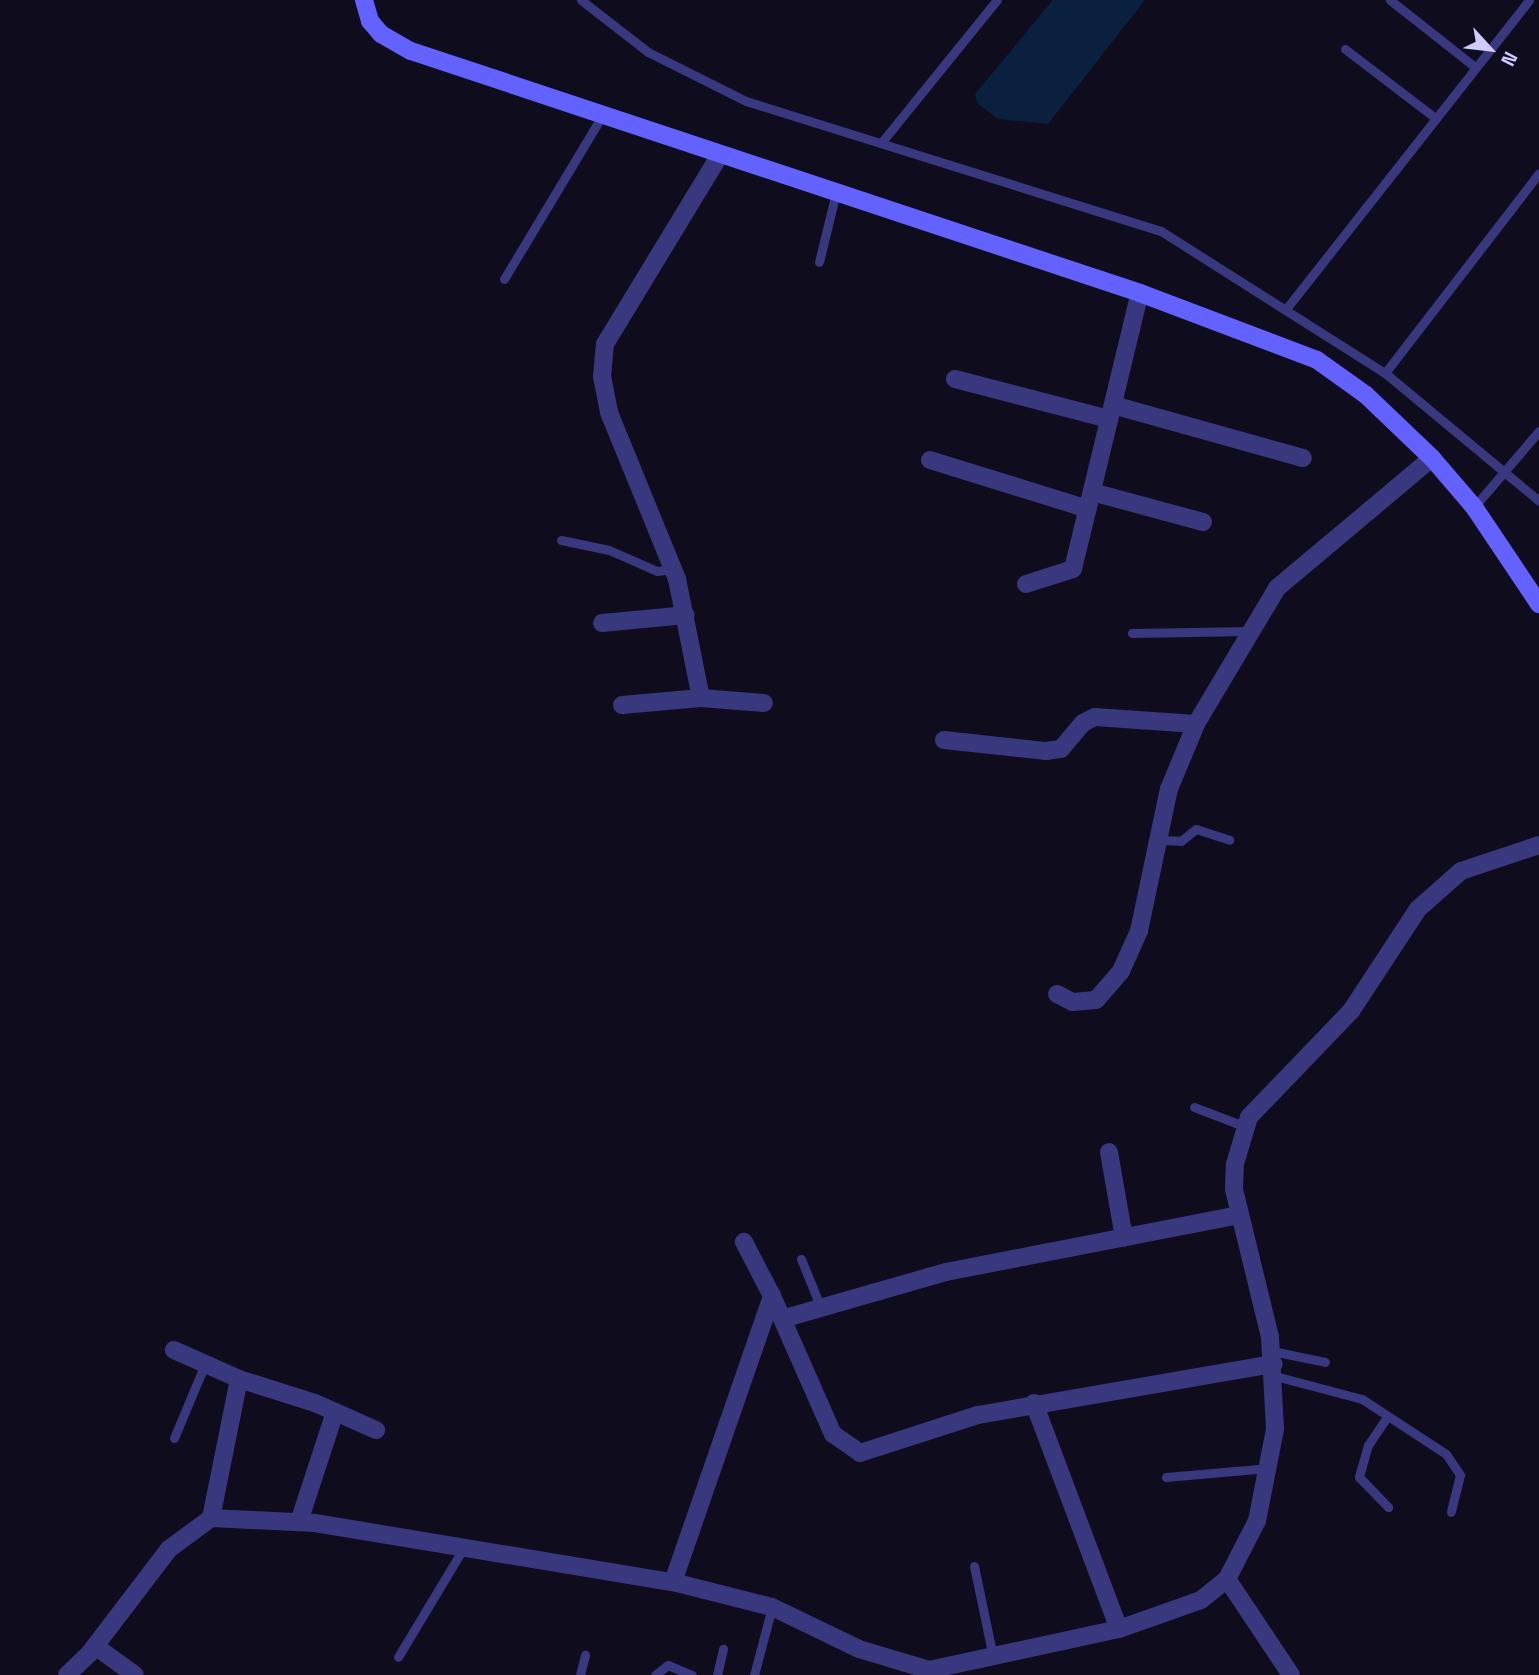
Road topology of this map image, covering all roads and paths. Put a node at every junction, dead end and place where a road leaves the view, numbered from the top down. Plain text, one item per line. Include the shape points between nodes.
1 (363, 0) edge
2 (581, 0) edge
3 (997, 0) edge
4 (1390, 0) edge
5 (1529, 0) edge
6 (1345, 49) dead end
7 (1474, 66) junction
8 (603, 116) junction
9 (1434, 117) junction
10 (881, 143) junction
11 (720, 155) junction
12 (1539, 173) edge
13 (836, 192) junction
14 (819, 262) dead end
15 (504, 279) dead end
16 (1140, 293) junction
17 (1286, 309) junction
18 (1385, 373) junction
19 (955, 379) dead end
20 (1111, 412) junction
21 (1539, 431) edge
22 (1303, 458) dead end
23 (1432, 458) junction
24 (930, 460) dead end
25 (1504, 475) junction
26 (1090, 500) junction
27 (1539, 501) edge
28 (1474, 507) junction
29 (1203, 522) dead end
30 (561, 540) dead end
31 (673, 569) junction
32 (1026, 584) dead end
33 (1539, 604) edge
34 (686, 615) junction
35 (602, 623) dead end
36 (1251, 631) junction
37 (1132, 633) dead end
38 (701, 698) junction
39 (764, 703) dead end
40 (622, 705) dead end
41 (1195, 724) junction
42 (944, 740) dead end
43 (1229, 839) dead end
44 (1157, 840) junction
45 (1539, 845) edge
46 (1057, 994) dead end
47 (1194, 1107) dead end
48 (1246, 1127) junction
49 (1109, 1153) dead end
50 (1239, 1215) junction
51 (1124, 1238) junction
52 (744, 1242) dead end
53 (801, 1259) dead end
54 (772, 1296) junction
55 (821, 1308) junction
56 (782, 1319) junction
57 (174, 1350) dead end
58 (1325, 1362) dead end
59 (205, 1364) junction
60 (1273, 1364) junction
61 (239, 1379) junction
62 (1034, 1403) junction
63 (335, 1412) junction
64 (1387, 1417) junction
65 (376, 1430) dead end
66 (174, 1438) dead end
67 (1269, 1468) junction
68 (1166, 1477) dead end
69 (1388, 1507) dead end
70 (1451, 1512) dead end
71 (211, 1518) junction
72 (299, 1522) junction
73 (464, 1546) junction
74 (974, 1566) dead end
75 (1227, 1579) junction
76 (673, 1582) junction
77 (772, 1607) junction
78 (1119, 1629) junction
79 (95, 1646) junction
80 (723, 1649) dead end
81 (585, 1655) dead end
82 (398, 1657) dead end
83 (993, 1659) junction
84 (885, 1667) edge
85 (687, 1674) edge
86 (67, 1675) edge
87 (135, 1675) edge
88 (580, 1675) edge
89 (655, 1675) edge
90 (718, 1675) edge
91 (754, 1675) edge
92 (1291, 1675) edge

1 - 8 street via 370,21 402,47
2 - 10 lane via 648,52 703,83
3 - 10 lane
4 - 7 lane
5 - 7 lane
6 - 9 lane
7 - 9 lane
8 - 11 street
8 - 15 lane
9 - 17 lane
10 - 17 lane via 1161,231
11 - 13 street
11 - 31 street via 605,344 602,377 609,412
12 - 18 lane
13 - 14 lane
13 - 16 street
16 - 20 street
16 - 23 street via 1317,359 1366,395
17 - 18 lane
18 - 25 lane
19 - 20 street
20 - 22 street
20 - 26 street
21 - 25 lane
23 - 28 street
23 - 36 street via 1277,588
24 - 26 street
25 - 27 lane
25 - 28 lane
26 - 29 street
26 - 32 street via 1073,569
28 - 33 street
30 - 31 lane via 609,550 657,571
31 - 34 street
34 - 35 street
34 - 38 street
36 - 37 lane
36 - 41 street
38 - 39 street
38 - 40 street
41 - 42 street via 1095,717 1083,723 1061,749 1046,751
41 - 44 street via 1169,789
43 - 44 lane via 1196,829 1181,841
44 - 46 street via 1139,931 1111,987 1085,1002
45 - 48 street via 1461,871 1418,909 1351,1011 1259,1102
47 - 48 lane
48 - 50 street via 1233,1175
49 - 51 street
50 - 51 street
50 - 60 street
51 - 55 street via 946,1272
52 - 54 street
53 - 55 lane
54 - 56 street
54 - 76 street
55 - 56 street
56 - 62 street via 833,1434 855,1452 867,1453 978,1415
57 - 59 street
58 - 60 lane
59 - 61 street
59 - 66 lane
60 - 62 street
60 - 64 lane via 1362,1399
60 - 67 street
61 - 63 street
61 - 71 street
62 - 78 street
63 - 65 street
63 - 72 street
64 - 69 lane via 1368,1445 1359,1477
64 - 70 lane via 1446,1454 1457,1468 1460,1487
67 - 68 lane
67 - 75 street via 1257,1521
71 - 72 street
71 - 79 street via 169,1549
72 - 73 street
73 - 76 street
73 - 82 lane
74 - 83 lane
75 - 78 street via 1188,1607
75 - 92 street
76 - 77 street
77 - 84 street
77 - 91 lane
78 - 83 street
79 - 86 street
79 - 87 street
80 - 90 lane
81 - 88 lane
83 - 84 street via 929,1670
85 - 89 lane via 668,1665

